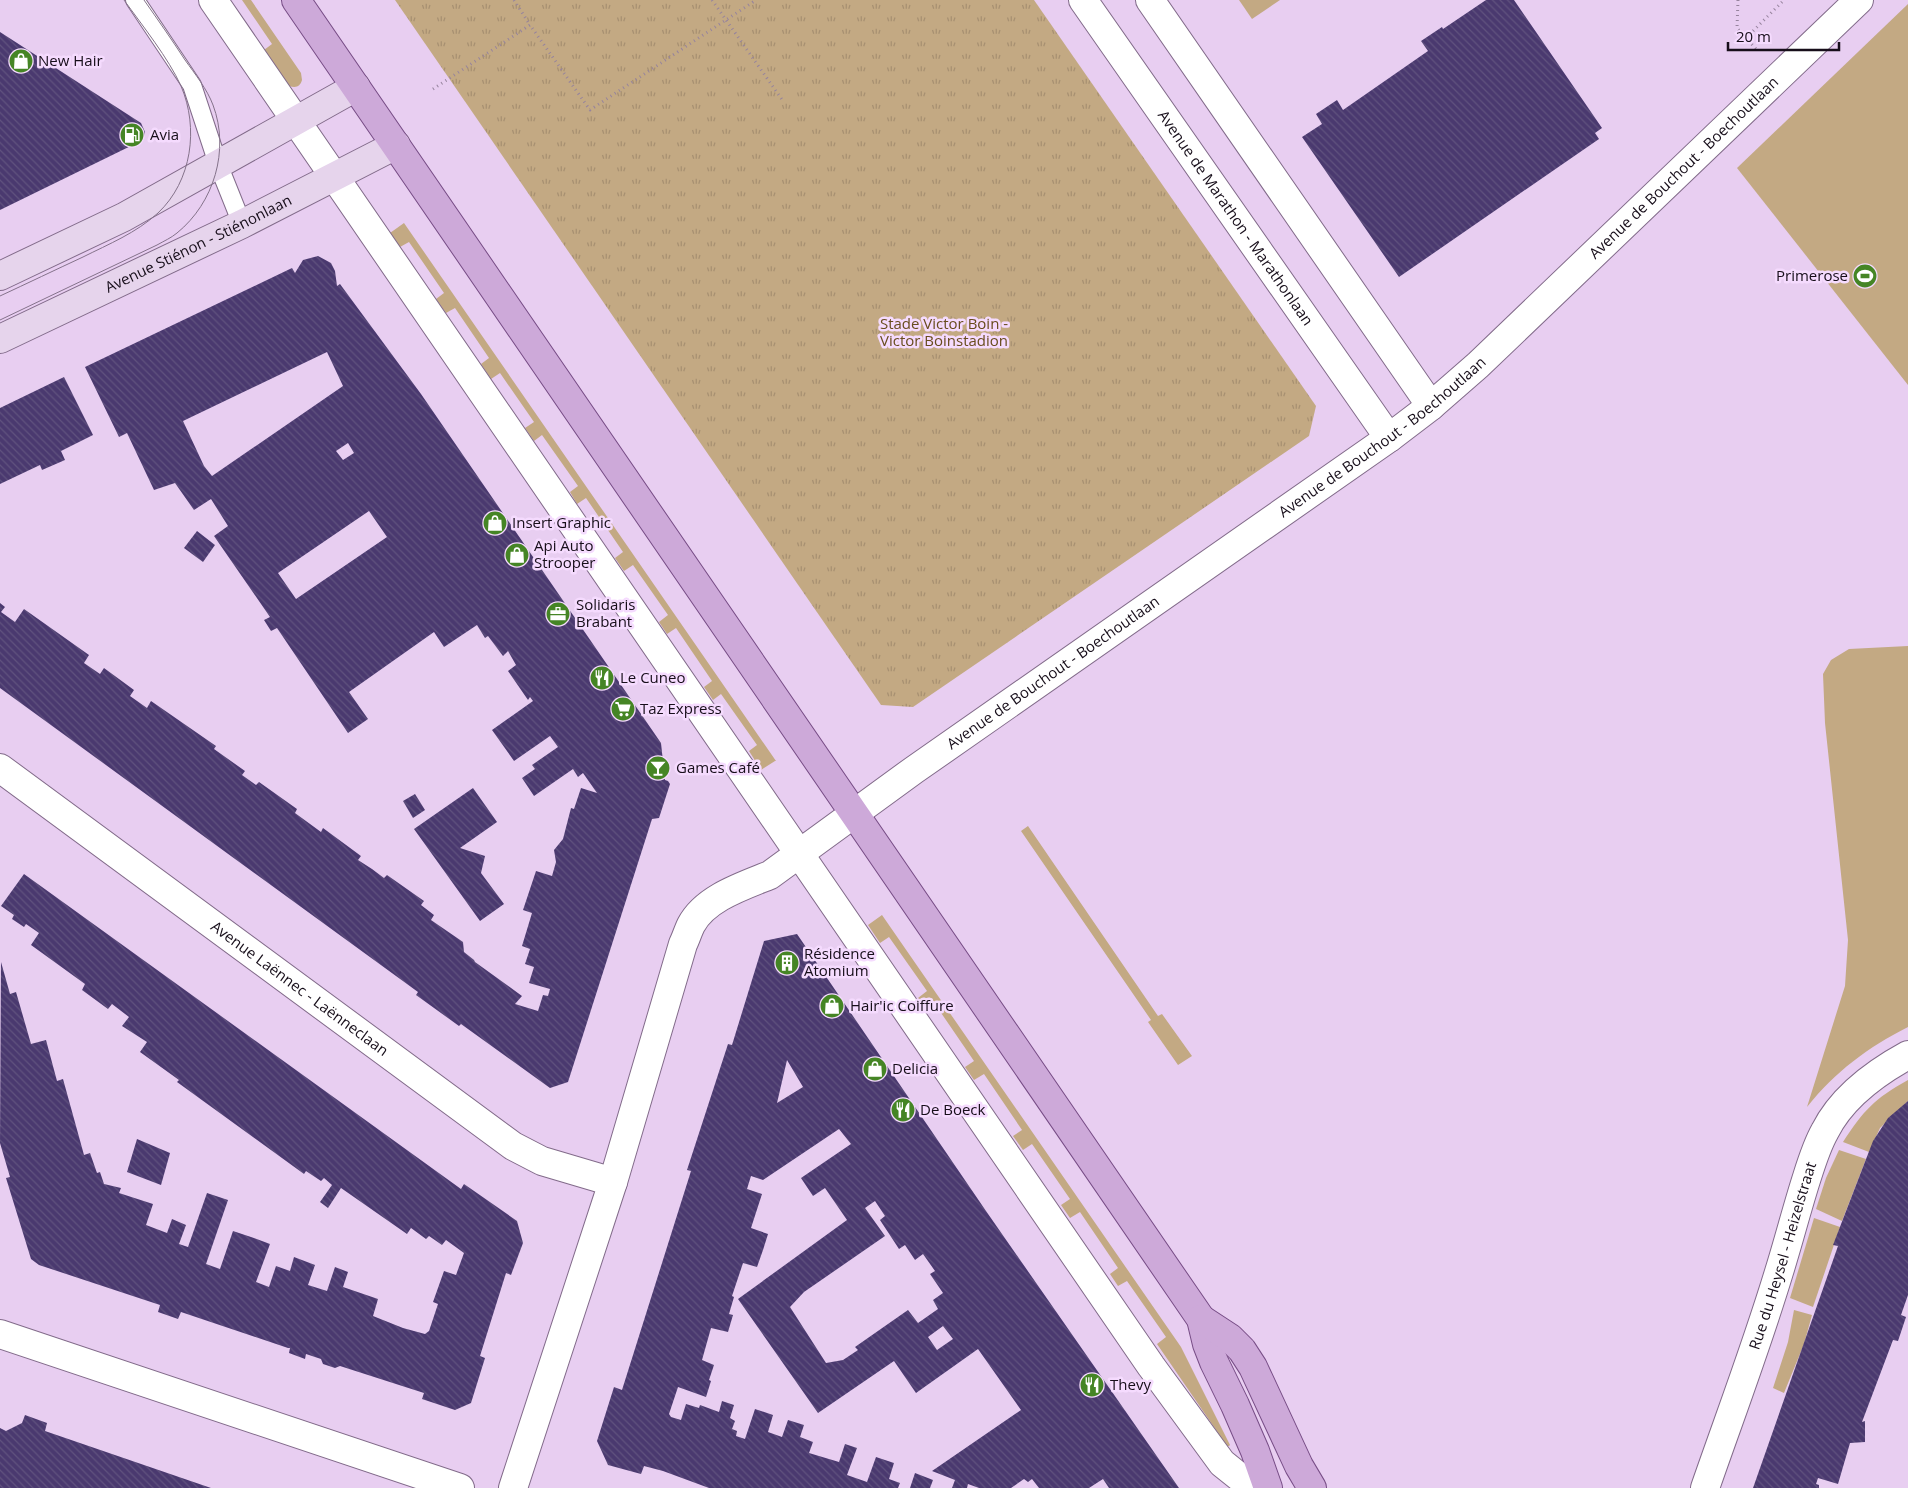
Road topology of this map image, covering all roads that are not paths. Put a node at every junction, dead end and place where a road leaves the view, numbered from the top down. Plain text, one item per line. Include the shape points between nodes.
1 (135, 0) edge
2 (213, 0) edge
3 (296, 0) edge
4 (1083, 0) edge
5 (1150, 0) edge
6 (1859, 0) edge
7 (356, 87) junction
8 (296, 121) junction
9 (396, 145) junction
10 (218, 164) junction
11 (334, 177) junction
12 (242, 224) junction
13 (0, 276) edge
14 (0, 339) edge
15 (1431, 406) junction
16 (1388, 438) junction
17 (0, 768) edge
18 (854, 814) junction
19 (799, 853) junction
20 (1908, 1055) edge
21 (613, 1182) junction
22 (1201, 1319) junction
23 (0, 1334) edge
24 (460, 1488) edge
25 (514, 1488) edge
26 (1254, 1488) edge
27 (1268, 1488) edge
28 (1312, 1488) edge
29 (1705, 1488) edge

1 - 10 lane via 192,85
2 - 8 street
3 - 7 main road
4 - 16 street, Avenue de Marathon - Marathonlaan
5 - 15 street
6 - 15 street, Avenue de Bouchout - Boechoutlaan via 1478,366
7 - 8 street
7 - 9 main road
8 - 10 street
8 - 11 street
9 - 11 street, Avenue Stiénon - Stiénonlaan
9 - 18 main road
10 - 12 lane
10 - 13 street via 124,217
11 - 12 street, Avenue Stiénon - Stiénonlaan
11 - 19 street
12 - 14 street, Avenue Stiénon - Stiénonlaan
15 - 16 street, Avenue de Bouchout - Boechoutlaan
16 - 18 street, Avenue de Bouchout - Boechoutlaan
17 - 21 street, Avenue Laënnec - Laënneclaan via 513,1146 542,1161
18 - 19 street, Avenue de Bouchout - Boechoutlaan
18 - 22 main road
19 - 21 street, Avenue de Bouchout - Boechoutlaan via 770,875 744,885 705,908 691,924
19 - 26 street via 1151,1366 1222,1463
20 - 29 street, Rue du Heysel - Heizelstraat via 1855,1091 1825,1130
21 - 25 street, Avenue de Bouchout - Boechoutlaan
22 - 27 main road via 1214,1362
22 - 28 main road via 1230,1338 1254,1367
23 - 24 street

